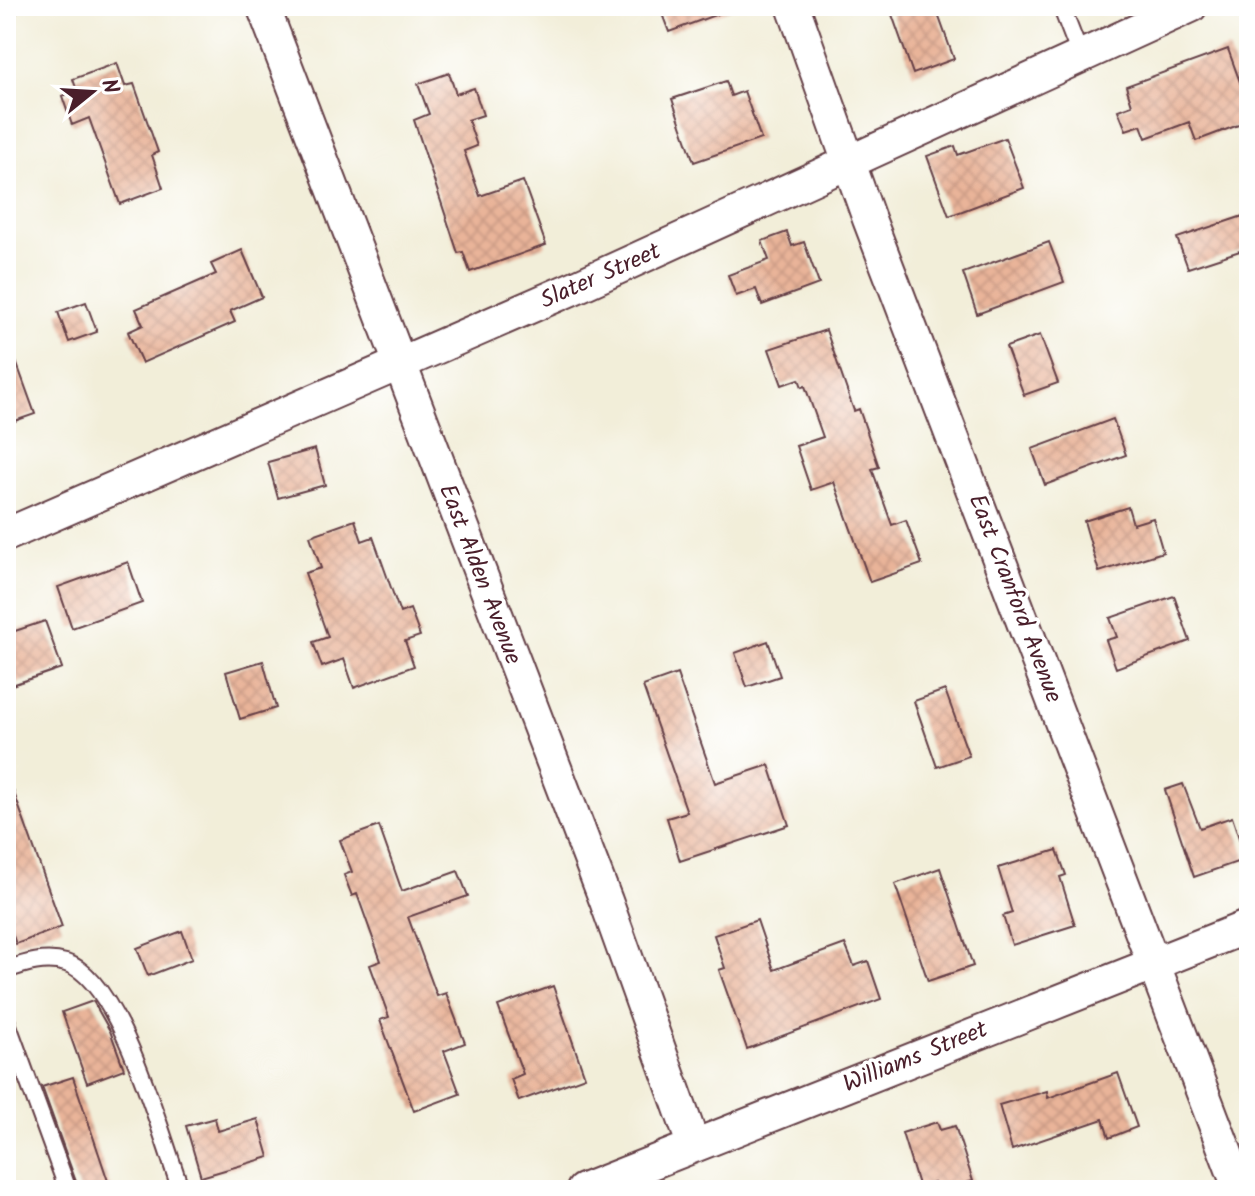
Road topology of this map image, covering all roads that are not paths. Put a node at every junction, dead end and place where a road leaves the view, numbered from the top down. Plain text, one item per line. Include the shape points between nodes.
1 (263, 6) edge
2 (793, 6) edge
3 (1061, 6) edge
4 (1191, 6) edge
5 (1080, 55) junction
6 (849, 162) junction
7 (401, 363) junction
8 (6, 535) edge
9 (1249, 926) edge
10 (1153, 963) junction
11 (6, 970) edge
12 (6, 1020) edge
13 (693, 1144) junction
14 (68, 1190) edge
15 (181, 1190) edge
16 (583, 1190) edge
17 (1240, 1190) edge

1 - 7 street, East Alden Avenue
2 - 6 street, East Cranford Avenue
3 - 5 lane
4 - 5 street, Slater Street
5 - 6 street, Slater Street
6 - 7 street, Slater Street
6 - 10 street, East Cranford Avenue
7 - 8 street, Slater Street
7 - 13 street, East Alden Avenue
9 - 10 street, Williams Street
10 - 13 street, Williams Street
10 - 17 street, East Cranford Avenue
11 - 15 lane via 37,960 68,963 91,977 119,1017
12 - 14 lane
13 - 16 street, Williams Street

